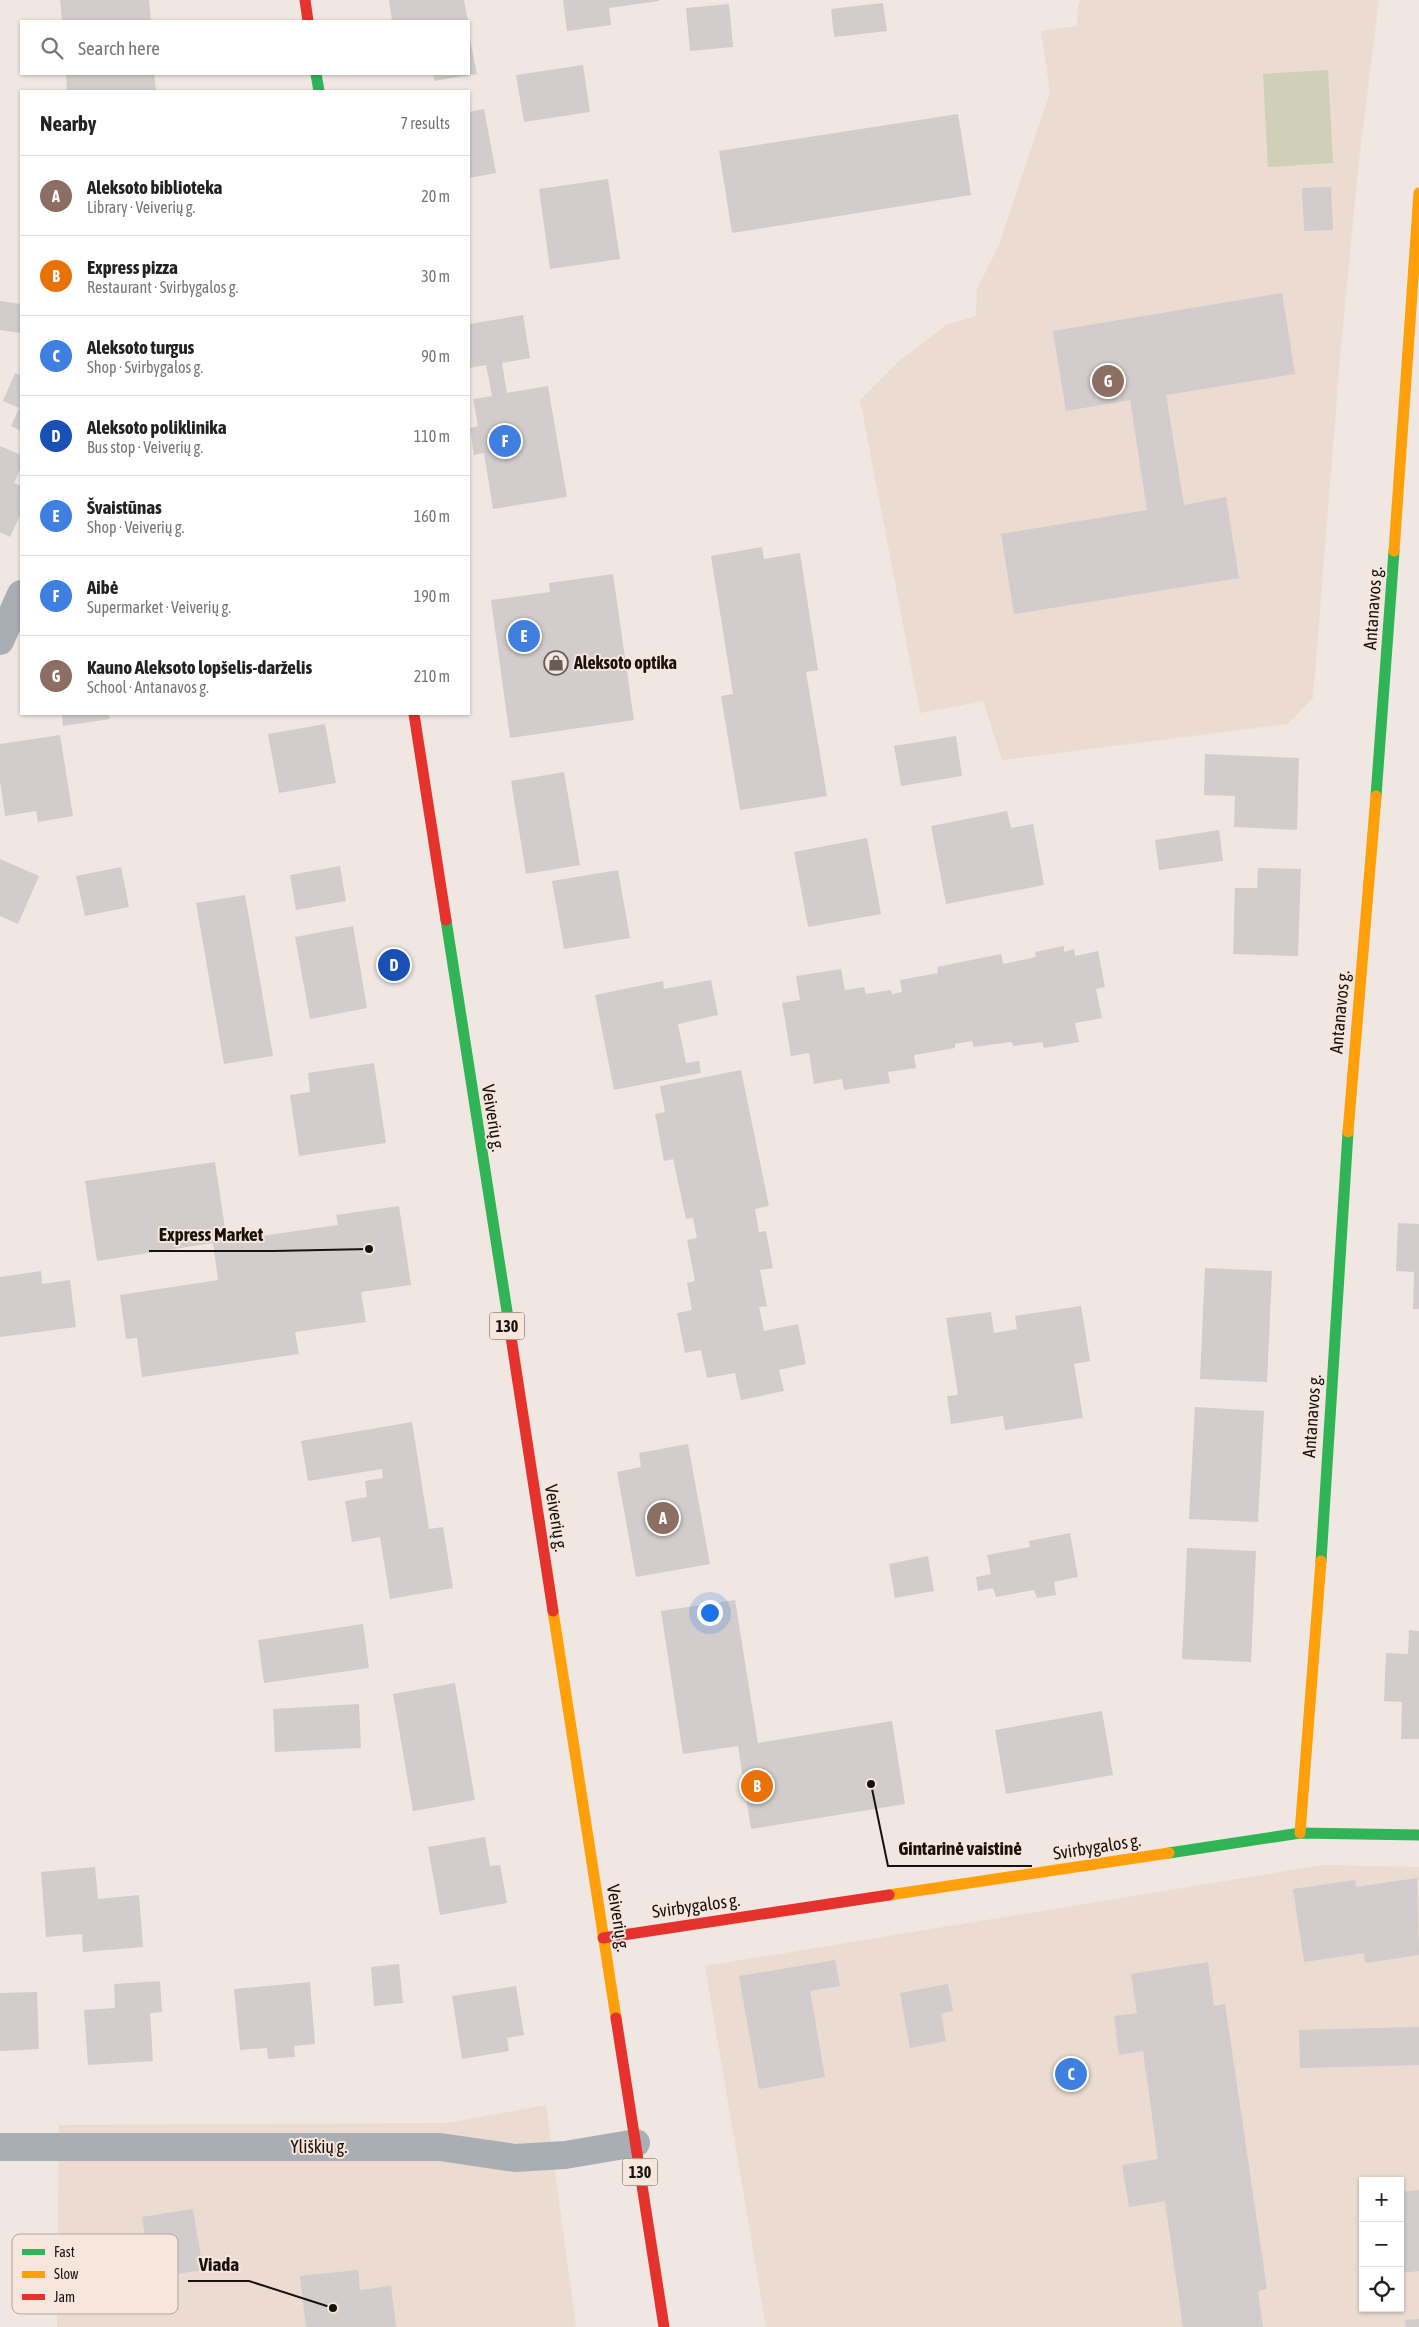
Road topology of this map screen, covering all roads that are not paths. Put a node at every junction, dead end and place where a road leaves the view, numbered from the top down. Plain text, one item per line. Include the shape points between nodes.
1 (305, 0) edge
2 (308, 20) edge
3 (316, 75) edge
4 (319, 90) edge
5 (1419, 193) edge
6 (20, 596) edge
7 (0, 641) edge
8 (414, 715) edge
9 (1300, 1834) junction
10 (1419, 1835) edge
11 (603, 1938) junction
12 (636, 2143) junction
13 (0, 2148) edge
14 (664, 2327) edge

1 - 2 street
3 - 4 street
5 - 9 street, Antanavos g. via 1384,694 1347,1141 1320,1580
6 - 7 street
8 - 11 street, Veiverių g. / 130
9 - 10 street, Svirbygalos g.
9 - 11 street, Svirbygalos g.
11 - 12 street, Veiverių g. / 130
12 - 13 street, Yliškių g. via 564,2155 515,2158 440,2147
12 - 14 street, Veiverių g. / 130

